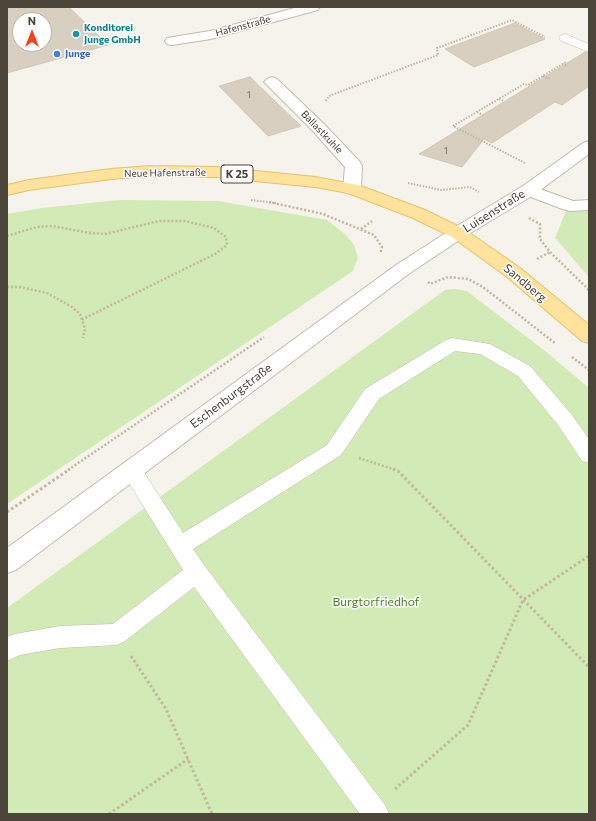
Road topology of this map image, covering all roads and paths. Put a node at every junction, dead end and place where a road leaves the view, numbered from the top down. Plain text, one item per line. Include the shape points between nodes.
1 (313, 7) edge
2 (488, 29) junction
3 (492, 31) dead end
4 (464, 38) junction
5 (565, 38) dead end
6 (550, 39) dead end
7 (469, 40) dead end
8 (172, 41) dead end
9 (589, 48) edge
10 (567, 61) dead end
11 (420, 62) junction
12 (423, 63) dead end
13 (562, 64) junction
14 (568, 66) dead end
15 (392, 72) junction
16 (395, 74) dead end
17 (543, 76) junction
18 (550, 79) dead end
19 (272, 82) dead end
20 (363, 83) junction
21 (366, 85) dead end
22 (499, 99) junction
23 (326, 101) dead end
24 (504, 102) dead end
25 (477, 112) junction
26 (483, 114) dead end
27 (589, 146) edge
28 (549, 175) junction
29 (422, 187) dead end
30 (352, 189) junction
31 (7, 190) edge
32 (529, 190) junction
33 (245, 199) dead end
34 (505, 205) junction
35 (589, 206) edge
36 (458, 233) junction
37 (7, 236) edge
38 (379, 258) dead end
39 (403, 269) junction
40 (7, 287) edge
41 (589, 290) edge
42 (81, 320) junction
43 (271, 332) dead end
44 (589, 336) edge
45 (83, 338) dead end
46 (558, 346) dead end
47 (570, 355) dead end
48 (589, 370) edge
49 (334, 450) junction
50 (589, 455) edge
51 (131, 469) junction
52 (7, 512) edge
53 (180, 546) junction
54 (589, 556) edge
55 (7, 562) edge
56 (196, 572) junction
57 (523, 600) junction
58 (117, 634) junction
59 (7, 650) edge
60 (589, 667) edge
61 (188, 759) junction
62 (372, 812) edge
63 (109, 814) edge
64 (212, 814) edge

1 - 8 street, Hafenstraße via 211,35
2 - 3 path
2 - 4 path
2 - 6 path via 512,20
4 - 7 path
4 - 11 path via 437,48 438,55
5 - 9 lane
10 - 13 path
11 - 12 path
11 - 15 path
13 - 14 path
13 - 17 path
15 - 16 path
15 - 20 path
17 - 18 path
17 - 22 path
19 - 30 street, Ballastkuhle via 354,166
20 - 21 path
20 - 23 path via 329,96
22 - 24 path
22 - 25 path
25 - 26 path
25 - 28 path via 453,126
27 - 28 street, Luisenstraße
28 - 32 street, Luisenstraße
29 - 34 path via 441,190 470,187
30 - 31 main road, Neue Hafenstraße / K 25 via 315,182 232,173 150,171 111,174
30 - 36 main road, Neue Hafenstraße / K 25 via 419,214
32 - 34 street, Luisenstraße
32 - 35 street, Luisenstraße via 571,206
33 - 38 path via 323,214 361,229 374,236 382,247
34 - 36 street, Luisenstraße
34 - 41 path via 540,224 540,239
36 - 39 street, Eschenburgstraße
36 - 44 main road, Sandberg / K 25 via 513,272
37 - 42 path via 36,226 105,234 159,221 185,221 214,228 226,237 227,245 215,254
39 - 46 path via 430,284 448,277 468,279 483,287
39 - 51 street, Eschenburgstraße
40 - 42 path via 47,292 72,306 80,314
42 - 45 path via 85,329
43 - 52 path
47 - 48 path
49 - 50 lane via 372,394 452,344 484,348 524,370
49 - 53 lane
49 - 57 path via 398,471
51 - 53 lane
51 - 55 street, Eschenburgstraße
53 - 56 lane
54 - 57 path
56 - 58 lane
56 - 62 lane
57 - 60 path
57 - 62 path via 468,725
58 - 59 lane via 60,637 15,645
58 - 61 path via 166,708
61 - 63 path
61 - 64 path

